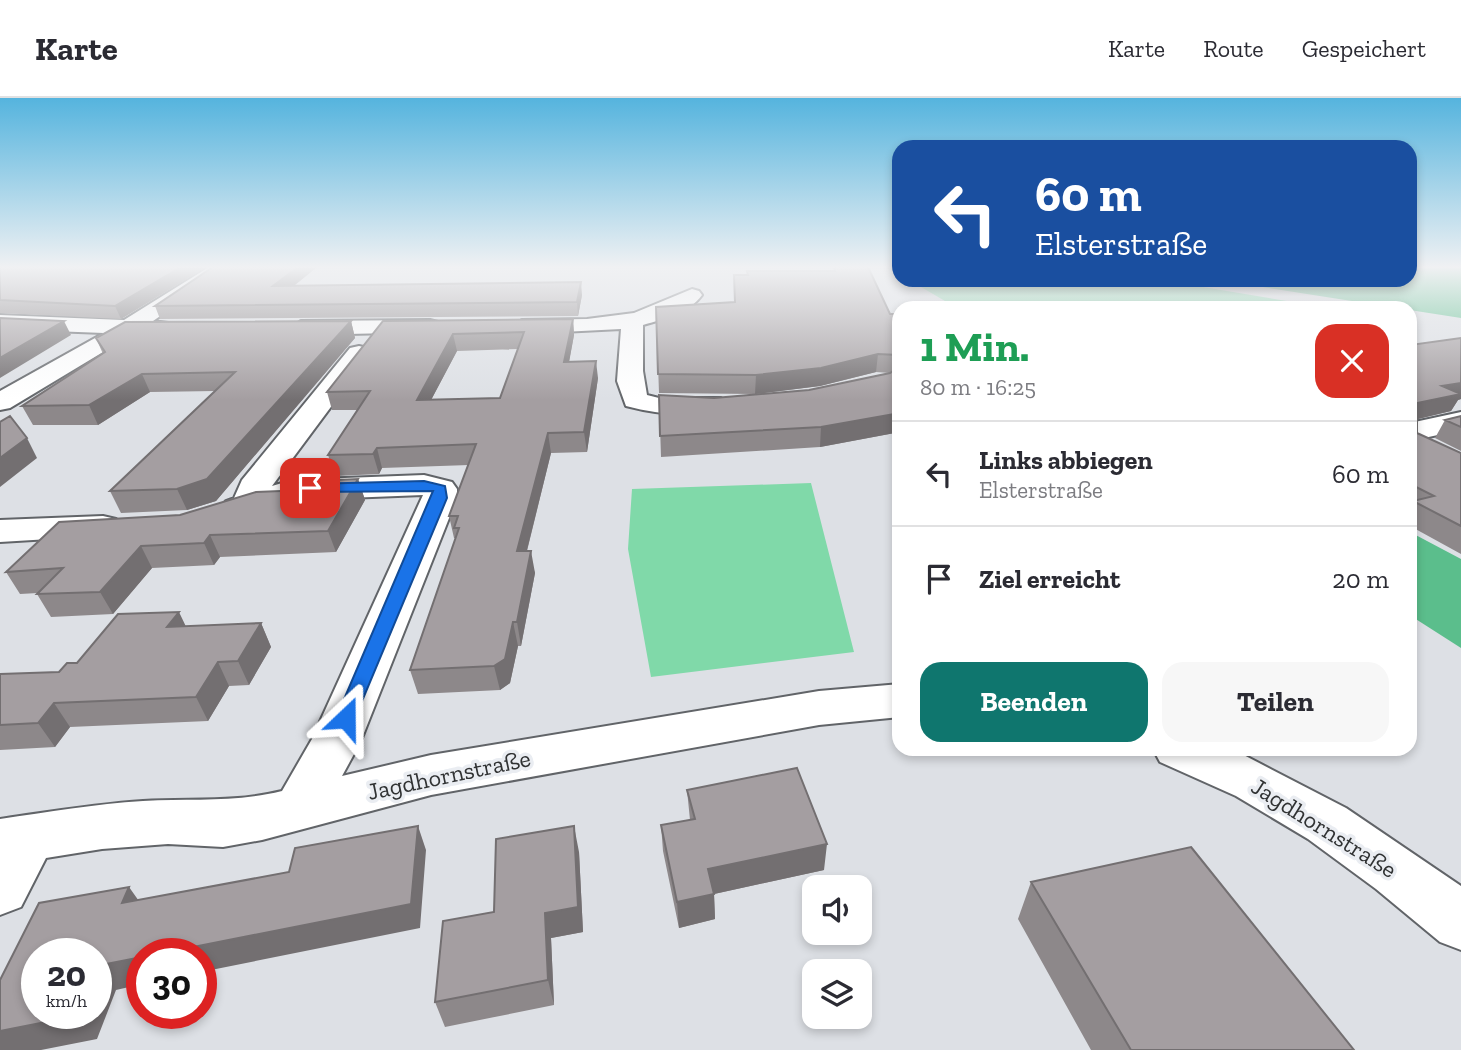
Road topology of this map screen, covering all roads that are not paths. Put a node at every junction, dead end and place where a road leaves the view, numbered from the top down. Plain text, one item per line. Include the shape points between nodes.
1 (156, 311) edge
2 (667, 311) edge
3 (631, 319) junction
4 (0, 323) edge
5 (449, 327) edge
6 (504, 327) edge
7 (187, 328) edge
8 (283, 328) edge
9 (379, 328) junction
10 (128, 329) junction
11 (0, 402) edge
12 (741, 404) edge
13 (1461, 421) edge
14 (1417, 430) edge
15 (250, 503) junction
16 (201, 520) edge
17 (144, 526) edge
18 (0, 531) edge
19 (892, 701) edge
20 (1197, 756) edge
21 (299, 809) junction
22 (14, 841) edge
23 (0, 889) edge
24 (1461, 922) edge

1 - 10 street
2 - 3 street
3 - 6 street
3 - 12 street via 630,390 636,400 659,406
4 - 10 street
5 - 9 street
7 - 10 street
8 - 9 street
9 - 15 street via 254,487
10 - 11 street
13 - 14 street
15 - 16 street
15 - 21 street via 310,488 424,485 440,489 335,743
17 - 18 street
19 - 21 street, Jagdhornstraße via 806,710 458,770
20 - 24 street, Jagdhornstraße via 1300,807
21 - 22 street, Jagdhornstraße via 223,824 115,825
22 - 23 street

